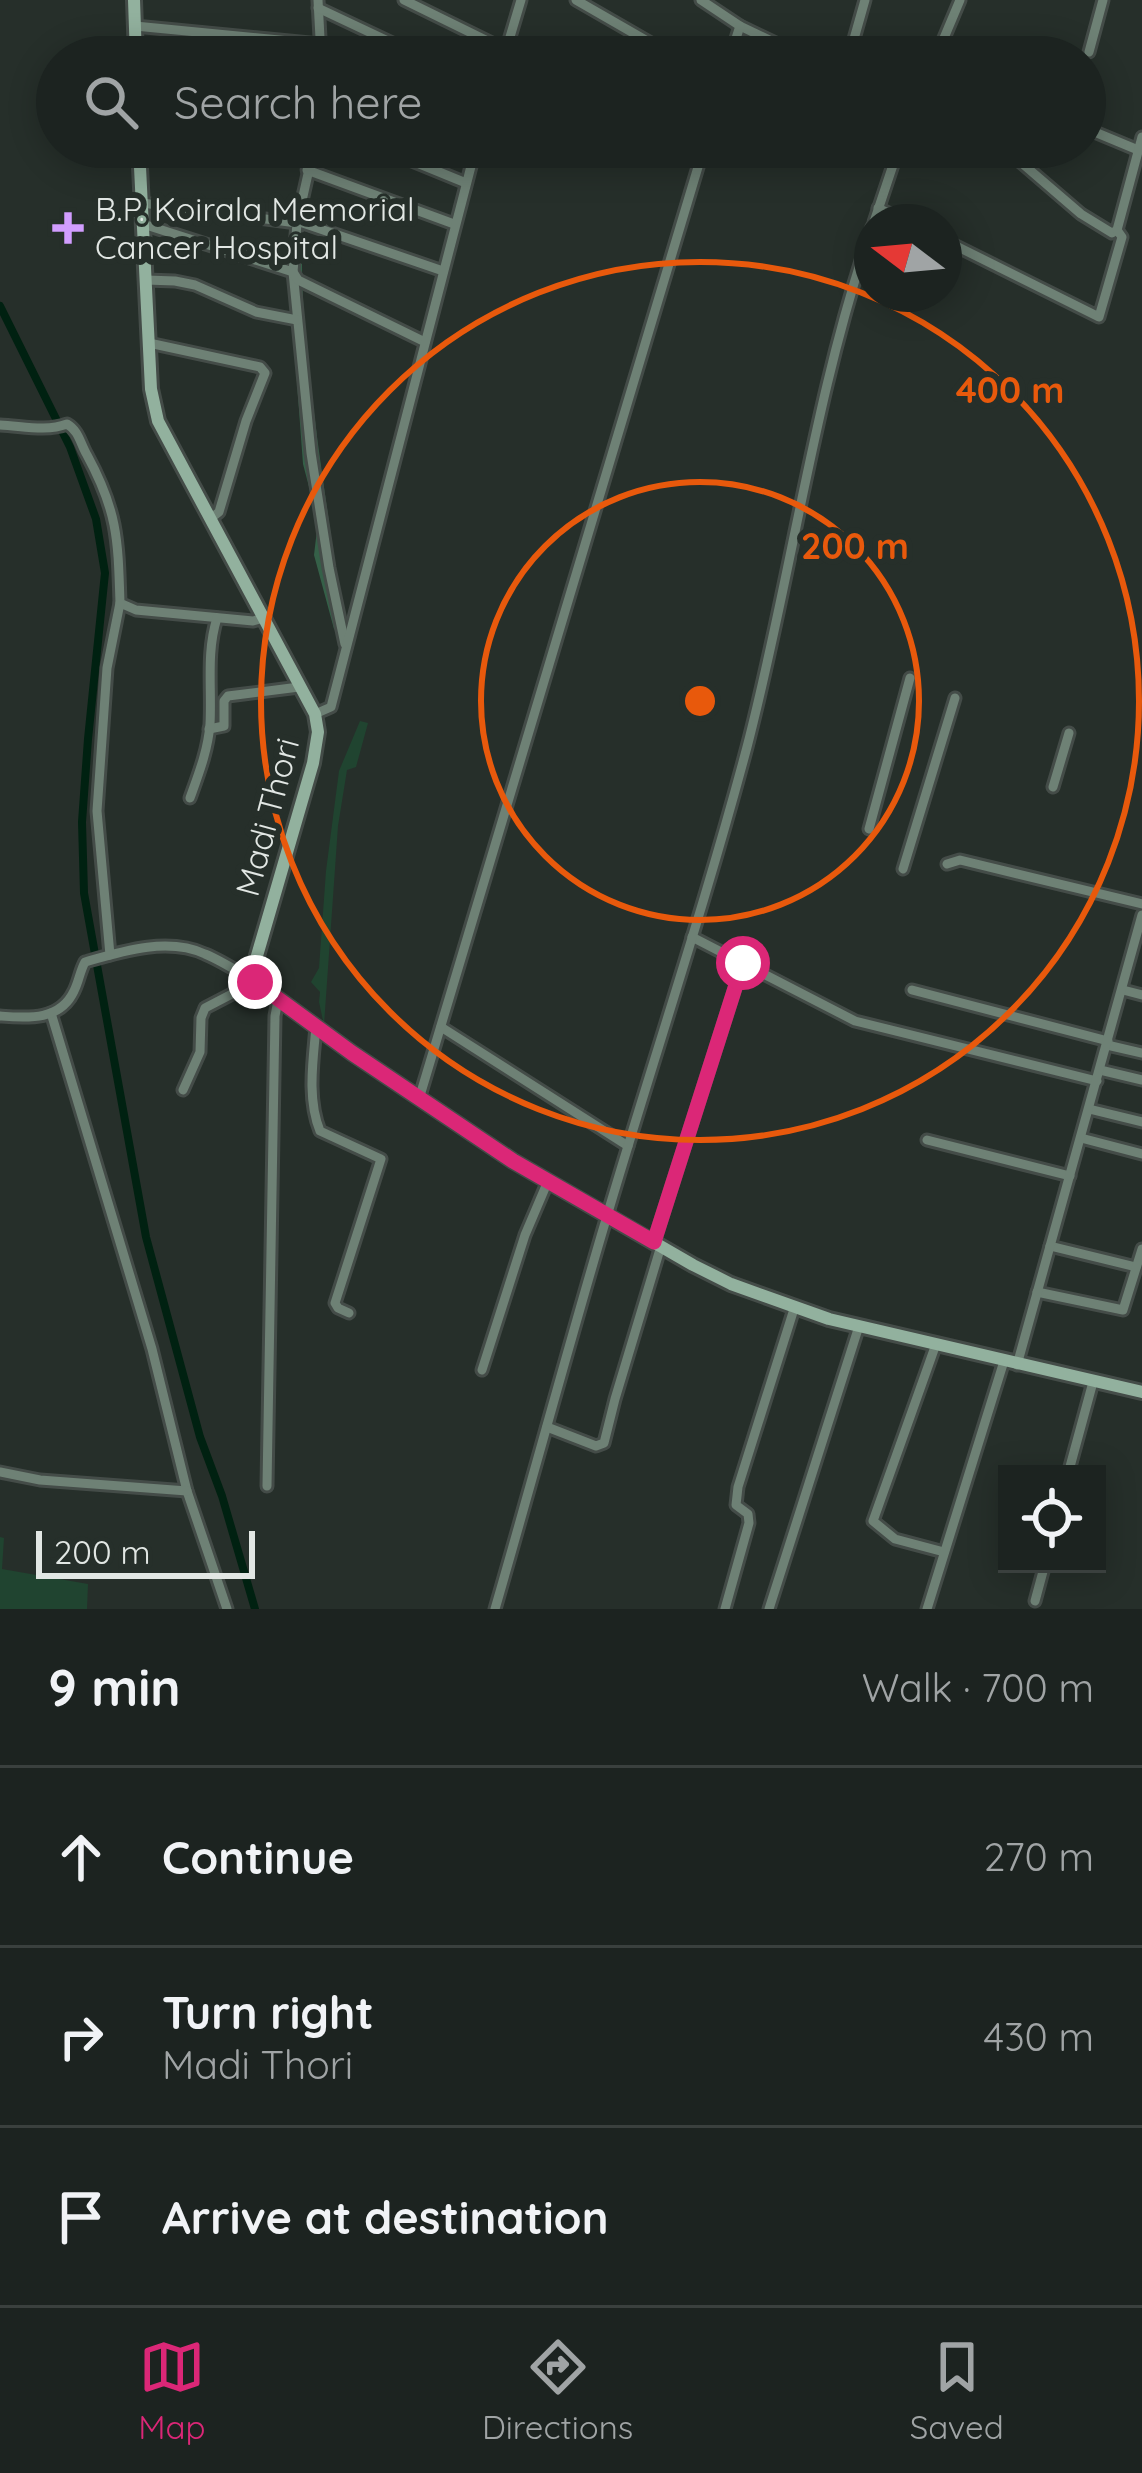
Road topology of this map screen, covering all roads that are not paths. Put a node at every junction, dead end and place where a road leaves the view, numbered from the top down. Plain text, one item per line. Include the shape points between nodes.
1 (134, 0) edge
2 (404, 0) edge
3 (521, 0) edge
4 (576, 0) edge
5 (701, 0) edge
6 (865, 0) edge
7 (960, 0) edge
8 (1103, 0) edge
9 (318, 4) edge
10 (135, 26) junction
11 (740, 26) junction
12 (135, 36) edge
13 (238, 36) edge
14 (320, 36) edge
15 (381, 36) edge
16 (473, 36) edge
17 (510, 36) edge
18 (639, 36) edge
19 (737, 36) edge
20 (761, 36) edge
21 (855, 36) edge
22 (945, 36) edge
23 (1093, 36) edge
24 (1106, 137) edge
25 (1142, 137) edge
26 (1138, 150) junction
27 (140, 168) edge
28 (429, 168) edge
29 (470, 168) edge
30 (698, 168) edge
31 (892, 168) edge
32 (1027, 168) edge
33 (308, 170) joint
34 (466, 183) junction
35 (142, 203) junction
36 (879, 204) edge
37 (297, 222) junction
38 (143, 224) junction
39 (454, 224) junction
40 (1117, 230) junction
41 (962, 249) edge
42 (443, 271) junction
43 (292, 272) junction
44 (146, 280) junction
45 (854, 283) edge
46 (297, 320) junction
47 (425, 342) junction
48 (149, 343) junction
49 (0, 425) edge
50 (210, 519) junction
51 (120, 603) junction
52 (217, 618) junction
53 (264, 618) junction
54 (346, 650) junction
55 (910, 678) dead end
56 (299, 687) junction
57 (955, 698) dead end
58 (314, 714) junction
59 (209, 729) junction
60 (1069, 733) dead end
61 (1053, 787) dead end
62 (190, 798) dead end
63 (869, 829) dead end
64 (947, 864) dead end
65 (903, 869) dead end
66 (1142, 904) edge
67 (1142, 915) edge
68 (692, 937) junction
69 (1138, 949) edge
70 (101, 958) junction
71 (743, 963) junction
72 (255, 982) junction
73 (912, 990) dead end
74 (1123, 990) junction
75 (1142, 995) edge
76 (278, 1000) junction
77 (51, 1013) junction
78 (0, 1016) edge
79 (316, 1027) junction
80 (441, 1028) junction
81 (1108, 1043) junction
82 (1142, 1053) edge
83 (1098, 1076) junction
84 (1142, 1080) edge
85 (183, 1090) dead end
86 (419, 1099) junction
87 (1089, 1109) junction
88 (1142, 1122) edge
89 (1081, 1138) junction
90 (927, 1140) dead end
91 (628, 1146) junction
92 (1142, 1154) edge
93 (1070, 1176) junction
94 (548, 1181) junction
95 (607, 1216) junction
96 (657, 1244) junction
97 (1050, 1246) junction
98 (1142, 1249) edge
99 (1136, 1267) junction
100 (1037, 1292) junction
101 (794, 1309) junction
102 (349, 1313) dead end
103 (859, 1326) junction
104 (936, 1344) junction
105 (1010, 1363) junction
106 (482, 1370) dead end
107 (1093, 1382) junction
108 (1142, 1392) edge
109 (547, 1427) junction
110 (1070, 1465) edge
111 (0, 1472) edge
112 (267, 1486) dead end
113 (188, 1491) junction
114 (944, 1552) junction
115 (1043, 1573) edge
116 (1035, 1601) dead end
117 (227, 1609) edge
118 (496, 1609) edge
119 (725, 1609) edge
120 (769, 1609) edge
121 (927, 1609) edge

1 - 10 main road
2 - 16 street
3 - 17 street
4 - 18 street
5 - 11 street
6 - 21 street
7 - 22 street
8 - 23 street
9 - 14 street
9 - 15 street
10 - 12 main road
10 - 13 street
11 - 19 street
11 - 20 street
24 - 26 street
25 - 26 street
26 - 40 street
27 - 35 main road, Madi Thori
28 - 34 street
29 - 34 street
30 - 80 street
31 - 36 street
32 - 40 street via 1081,214
33 - 37 street
33 - 39 street
34 - 39 street
35 - 37 street
35 - 38 main road, Madi Thori
37 - 42 street
37 - 43 street
38 - 43 street
38 - 44 main road, Madi Thori
39 - 42 street
40 - 41 street via 1122,237 1099,317
42 - 47 street
43 - 46 street
43 - 47 street
44 - 46 street via 195,285
44 - 48 main road, Madi Thori
45 - 68 street via 748,742
46 - 54 street via 310,453
47 - 54 street
48 - 50 main road, Madi Thori via 158,421
48 - 50 street via 266,374
49 - 51 street via 76,430 119,539
50 - 53 main road, Madi Thori
51 - 52 street
51 - 70 street via 97,811
52 - 53 street
52 - 59 street
53 - 56 main road, Madi Thori
54 - 58 street via 331,706
55 - 63 street
56 - 58 main road, Madi Thori
56 - 59 street via 229,696 224,726
57 - 65 street
58 - 72 main road, Madi Thori via 313,763
59 - 62 street
60 - 61 street
64 - 66 street via 960,860
67 - 69 street
68 - 71 street
68 - 91 street
69 - 74 street
70 - 72 street via 192,949
70 - 77 street via 82,965 70,998
71 - 83 street via 854,1021
71 - 96 street
72 - 76 main road
72 - 85 street via 205,1008 200,1052
73 - 81 street
74 - 75 street
74 - 81 street
76 - 79 main road
76 - 112 street
77 - 78 street
77 - 113 street
79 - 86 main road
79 - 102 street via 317,1126 381,1159 335,1303
80 - 86 street
80 - 91 street
81 - 82 street
81 - 83 street
83 - 84 street
83 - 87 street
86 - 94 main road
87 - 88 street
87 - 89 street
89 - 92 street
89 - 93 street
90 - 93 street
91 - 95 street
93 - 97 street
94 - 95 main road
94 - 106 street
95 - 96 main road
95 - 109 street
96 - 101 main road
96 - 109 street via 604,1444
97 - 99 street
97 - 100 street
98 - 99 street
99 - 100 street via 1123,1310
100 - 105 street
101 - 103 main road
101 - 119 street via 737,1487 736,1505 748,1523
103 - 104 main road
103 - 120 street
104 - 105 main road
104 - 114 street via 873,1522 890,1537
105 - 107 main road
105 - 114 street
107 - 108 main road
107 - 110 street
109 - 118 street
111 - 113 street
113 - 117 street
114 - 121 street
115 - 116 street

